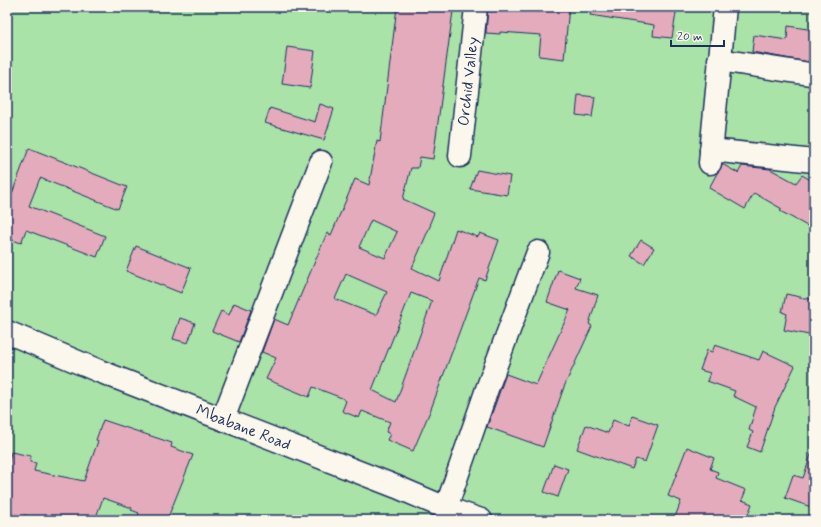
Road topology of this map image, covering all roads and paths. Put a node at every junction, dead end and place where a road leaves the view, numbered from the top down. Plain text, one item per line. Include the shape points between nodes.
1 (476, 7) edge
2 (725, 7) edge
3 (719, 60) junction
4 (810, 74) dead end
5 (460, 156) dead end
6 (814, 161) edge
7 (321, 162) dead end
8 (538, 252) dead end
9 (7, 332) edge
10 (223, 420) junction
11 (446, 508) junction
12 (481, 520) edge

1 - 5 street, Orchid Valley
2 - 3 street
3 - 4 street
3 - 6 street via 711,157
7 - 10 street
8 - 11 street
9 - 10 street, Mbabane Road
10 - 11 street, Mbabane Road
11 - 12 street, Mbabane Road

